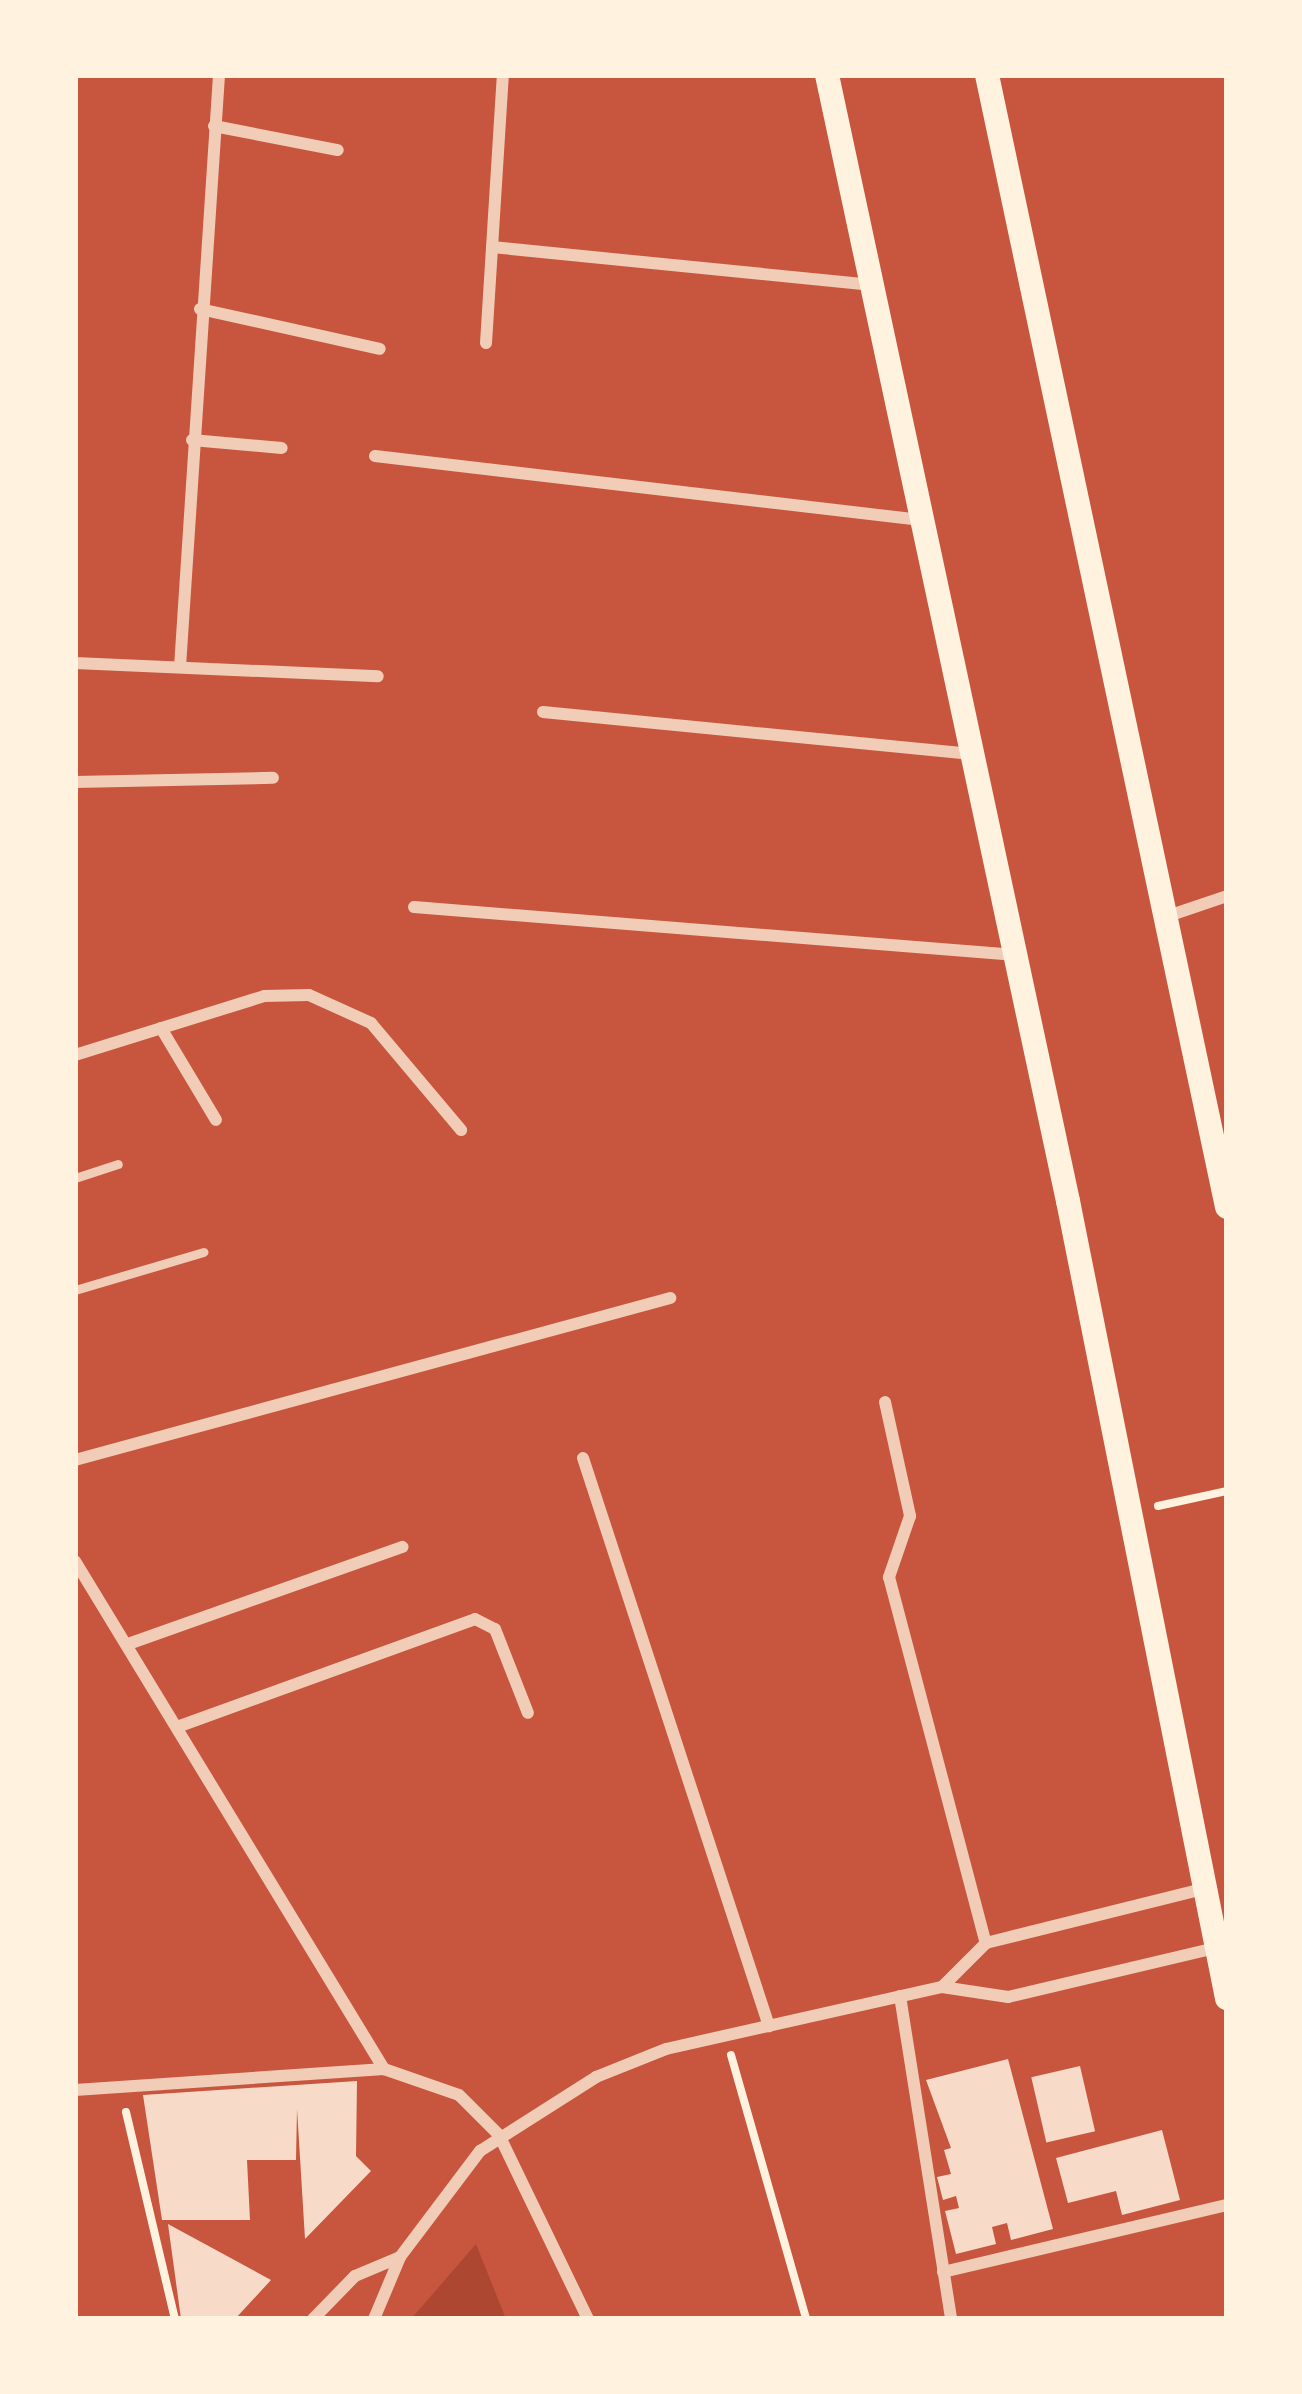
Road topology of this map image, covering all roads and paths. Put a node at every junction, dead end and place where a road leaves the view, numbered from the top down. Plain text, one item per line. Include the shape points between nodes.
1 (219, 75) edge
2 (503, 75) edge
3 (827, 75) edge
4 (987, 75) edge
5 (214, 126) junction
6 (338, 150) dead end
7 (492, 247) junction
8 (870, 285) junction
9 (200, 309) junction
10 (485, 343) dead end
11 (380, 349) dead end
12 (192, 440) junction
13 (282, 448) dead end
14 (376, 456) dead end
15 (920, 520) junction
16 (75, 662) edge
17 (180, 667) junction
18 (378, 676) dead end
19 (543, 712) dead end
20 (971, 754) junction
21 (273, 778) dead end
22 (75, 782) edge
23 (1227, 896) edge
24 (414, 907) dead end
25 (1168, 916) junction
26 (1016, 955) junction
27 (161, 1028) junction
28 (75, 1055) edge
29 (216, 1120) dead end
30 (460, 1130) dead end
31 (1221, 1148) edge
32 (118, 1164) dead end
33 (75, 1178) edge
34 (1227, 1207) edge
35 (203, 1252) dead end
36 (75, 1290) edge
37 (670, 1298) dead end
38 (885, 1402) dead end
39 (583, 1458) dead end
40 (75, 1460) edge
41 (1227, 1491) edge
42 (1129, 1513) junction
43 (401, 1547) dead end
44 (75, 1561) edge
45 (131, 1643) junction
46 (528, 1713) dead end
47 (177, 1726) junction
48 (1203, 1889) junction
49 (986, 1943) junction
50 (1215, 1948) junction
51 (942, 1987) junction
52 (900, 1996) junction
53 (1227, 1998) edge
54 (769, 2026) junction
55 (726, 2036) junction
56 (384, 2069) junction
57 (120, 2087) junction
58 (75, 2090) edge
59 (500, 2135) junction
60 (1227, 2205) edge
61 (400, 2257) junction
62 (943, 2272) junction
63 (175, 2319) edge
64 (313, 2319) edge
65 (374, 2319) edge
66 (588, 2319) edge
67 (806, 2319) edge
68 (950, 2319) edge

1 - 5 street
2 - 7 street
3 - 8 main road
4 - 25 main road
5 - 6 street
5 - 9 street
7 - 8 street
7 - 10 street
8 - 15 main road
9 - 11 street
9 - 12 street
12 - 13 street
12 - 17 street
14 - 15 street
15 - 20 main road
16 - 17 street
17 - 18 street
19 - 20 street
20 - 26 main road
21 - 22 street
23 - 25 street
24 - 26 street
25 - 31 main road
26 - 42 main road
27 - 28 street
27 - 29 street
27 - 30 street via 264,996 332,1000 371,1023
31 - 34 main road
32 - 33 lane
35 - 36 lane
37 - 40 street
38 - 49 street via 910,1516 889,1577
39 - 54 street
41 - 42 path
42 - 48 main road
43 - 45 street
44 - 45 street
45 - 47 street
46 - 47 street via 495,1629 475,1619
47 - 56 street
48 - 49 street
48 - 50 main road
49 - 51 street
50 - 51 street via 1008,1997
50 - 53 main road
51 - 52 street
52 - 54 street
52 - 62 street
54 - 55 street
55 - 59 street via 596,2077
55 - 67 path
56 - 57 street
56 - 59 street via 460,2095
57 - 58 street
57 - 63 path
59 - 61 street
59 - 66 street
60 - 62 street
61 - 64 street via 355,2276
61 - 65 street
62 - 68 street

